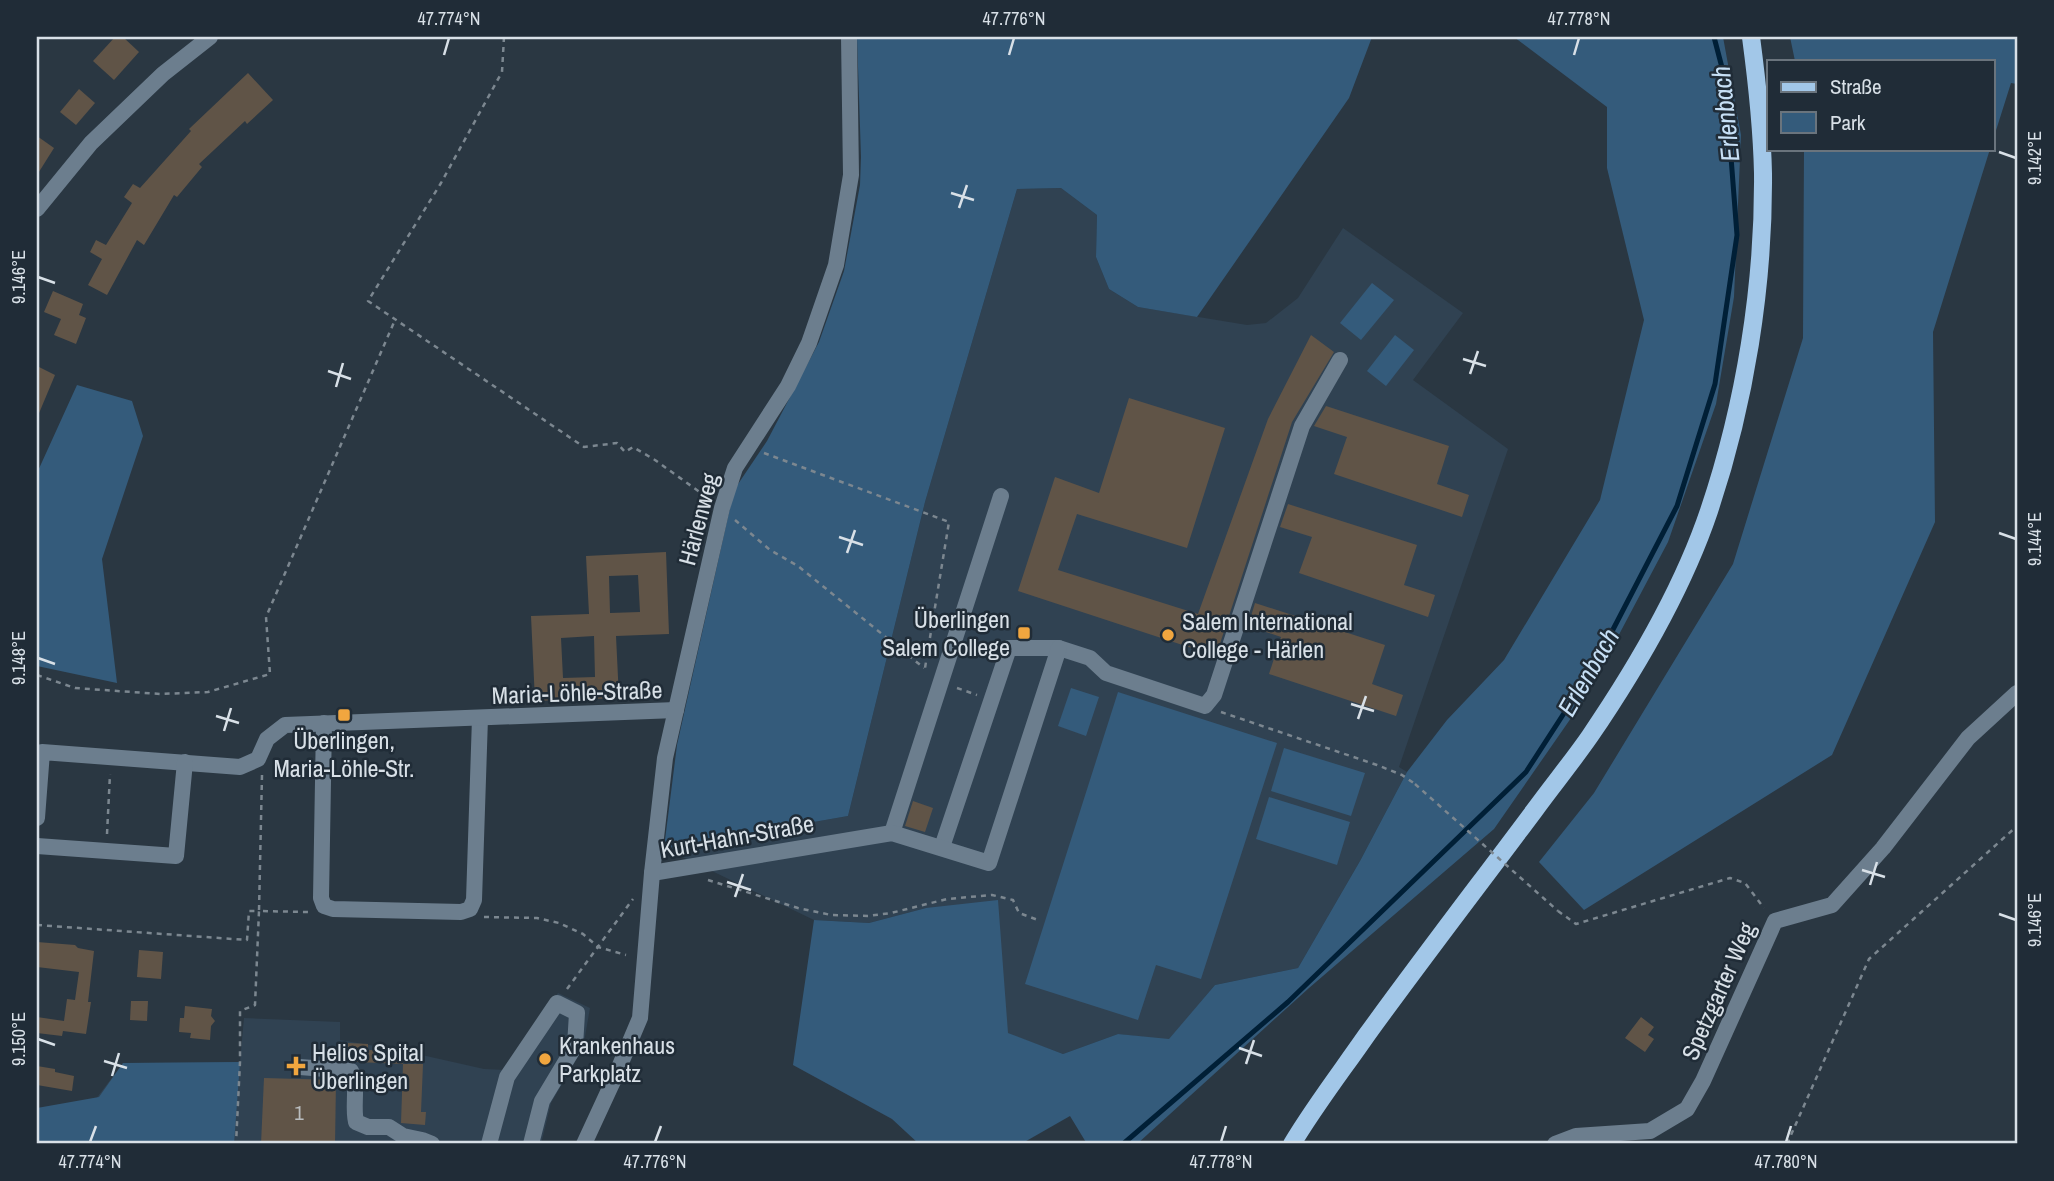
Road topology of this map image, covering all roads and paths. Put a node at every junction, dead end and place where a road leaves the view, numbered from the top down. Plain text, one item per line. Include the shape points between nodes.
1 (210, 37) edge
2 (504, 37) edge
3 (849, 37) edge
4 (1751, 37) edge
5 (37, 209) edge
6 (395, 320) junction
7 (1340, 360) dead end
8 (748, 447) junction
9 (1001, 496) dead end
10 (722, 508) junction
11 (1059, 648) junction
12 (924, 668) junction
13 (37, 675) edge
14 (941, 682) junction
15 (2017, 693) edge
16 (992, 700) junction
17 (1205, 706) junction
18 (676, 710) junction
19 (480, 718) junction
20 (324, 723) junction
21 (111, 757) junction
22 (258, 759) junction
23 (185, 762) junction
24 (37, 818) edge
25 (2017, 826) edge
26 (892, 833) junction
27 (37, 846) edge
28 (942, 847) junction
29 (106, 851) junction
30 (688, 868) junction
31 (652, 873) junction
32 (324, 906) junction
33 (470, 909) junction
34 (259, 911) junction
35 (1038, 920) dead end
36 (1774, 921) junction
37 (37, 925) edge
38 (247, 940) junction
39 (258, 941) junction
40 (598, 947) junction
41 (626, 955) dead end
42 (557, 1003) junction
43 (300, 1067) dead end
44 (236, 1144) edge
45 (432, 1144) edge
46 (489, 1144) edge
47 (531, 1144) edge
48 (584, 1144) edge
49 (1292, 1144) edge
50 (1555, 1144) edge
51 (1787, 1144) edge

1 - 5 street via 163,74 91,143
2 - 6 path via 502,72 368,301
3 - 8 street, Härlenweg via 851,175 836,265 809,343 788,386
4 - 49 main road via 1763,174 1755,306 1742,385 1709,512 1648,641 1589,738 1385,1010
6 - 10 path via 583,447 617,443 625,452 633,447
6 - 13 path via 266,617 270,674 208,692 160,694 75,688
7 - 17 street via 1302,426 1214,695
8 - 10 street, Härlenweg via 735,468
8 - 12 path via 949,522
9 - 14 street
10 - 12 path
10 - 18 street, Härlenweg
11 - 16 street via 1009,648
11 - 17 street via 1090,658 1107,673
11 - 28 street, Kurt-Hahn-Straße via 989,863
12 - 14 path
14 - 16 path
14 - 26 street
15 - 36 street, Spetzgarter Weg via 1968,738 1883,848 1832,905
16 - 28 street
17 - 36 path, bridge via 1402,775 1576,924 1730,878 1745,883
18 - 19 street, Maria-Löhle-Straße
18 - 31 street, Härlenweg via 665,758
19 - 20 street, Maria-Löhle-Straße
19 - 33 street, Maria-Löhle-Straße via 474,900
20 - 22 street, Maria-Löhle-Straße via 285,725 267,738
20 - 32 street
21 - 23 street
21 - 24 street via 42,752
21 - 29 path
22 - 23 street via 240,767
22 - 34 path via 262,766
23 - 29 street via 176,856
25 - 51 path via 1869,960
26 - 28 street, Kurt-Hahn-Straße
26 - 30 street, Kurt-Hahn-Straße
27 - 29 street
30 - 31 street, Kurt-Hahn-Straße
30 - 35 path via 698,877 831,915 868,916 947,899 992,895 1013,900 1019,913
31 - 40 path
31 - 48 street, Kurt-Hahn-Straße via 640,1018
32 - 33 street
32 - 34 path via 313,912
33 - 40 path via 482,917 559,923
34 - 38 path via 248,911
34 - 39 path
36 - 50 street, Spetzgarter Weg via 1687,1109 1650,1131 1576,1136
37 - 38 path
38 - 39 path
39 - 44 path via 255,1005 240,1011
40 - 41 path
40 - 42 path
42 - 46 street via 507,1077
42 - 47 street via 577,1013 575,1046 542,1101
43 - 45 street via 351,1071 356,1122 389,1127

